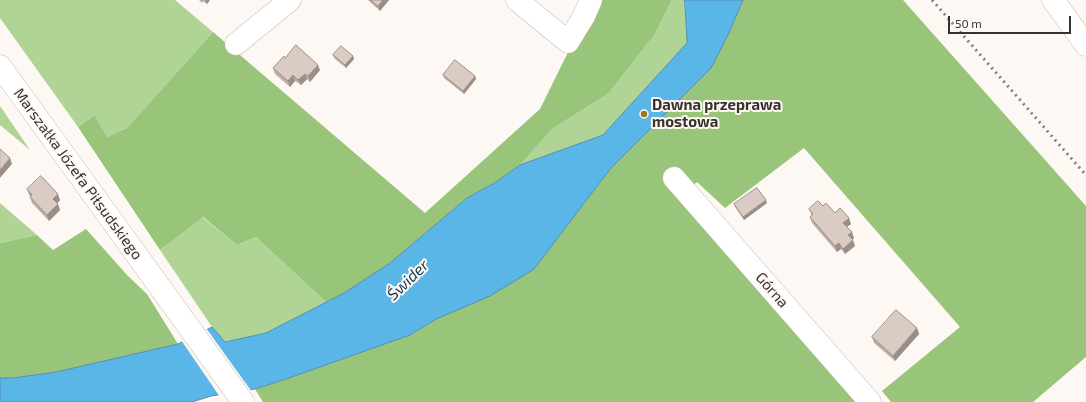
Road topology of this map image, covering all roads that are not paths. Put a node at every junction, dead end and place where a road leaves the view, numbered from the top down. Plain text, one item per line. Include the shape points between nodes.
1 (290, 0) edge
2 (517, 0) edge
3 (591, 0) edge
4 (1054, 0) edge
5 (236, 44) dead end
6 (1086, 45) edge
7 (0, 66) edge
8 (674, 178) dead end
9 (243, 402) edge
10 (870, 402) edge

1 - 5 main road
2 - 3 main road via 568,42
4 - 6 main road
7 - 9 main road, Marszałka Józefa Piłsudskiego
8 - 10 main road, Górna

